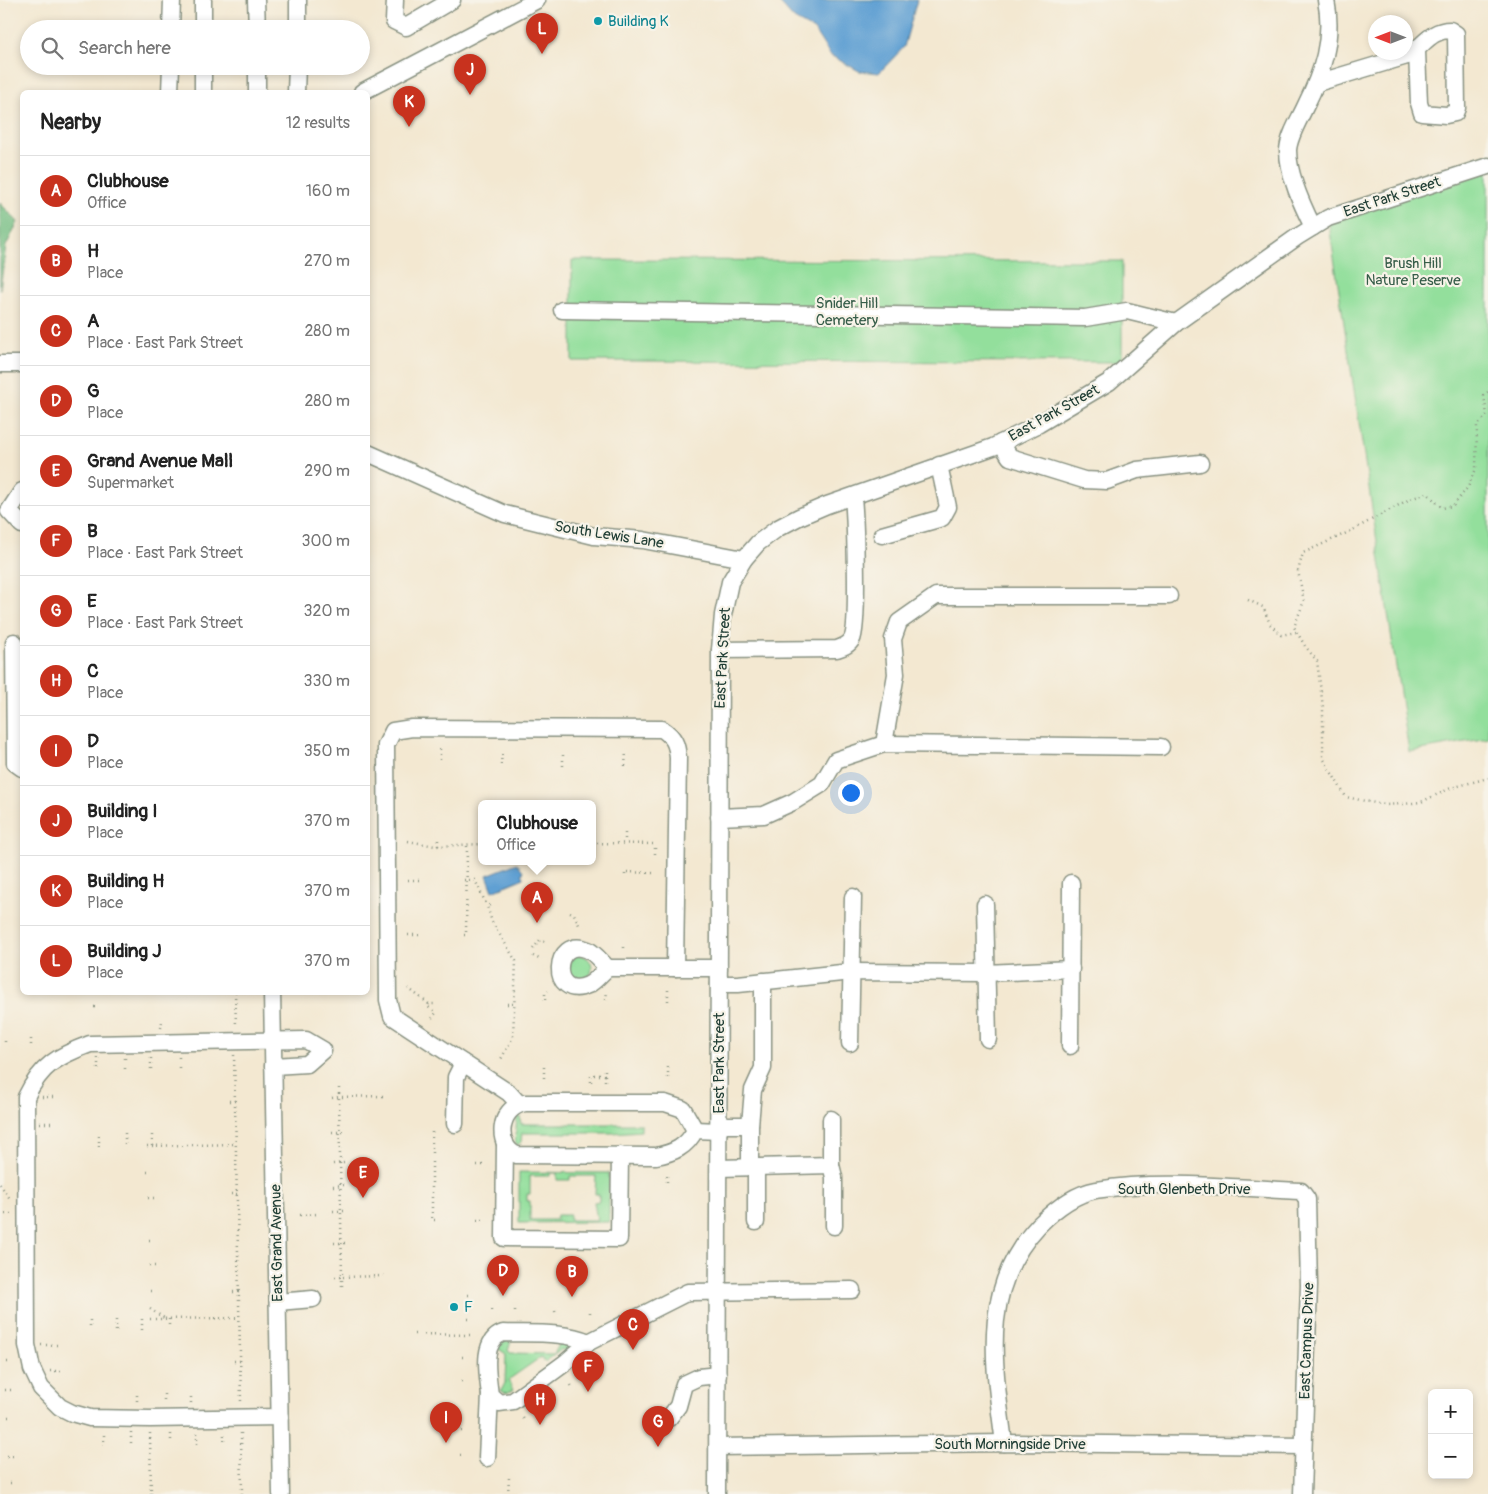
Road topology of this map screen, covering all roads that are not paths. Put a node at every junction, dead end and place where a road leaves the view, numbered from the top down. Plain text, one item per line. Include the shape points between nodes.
1 (172, 0) edge
2 (203, 0) edge
3 (256, 0) edge
4 (298, 0) edge
5 (395, 0) edge
6 (452, 0) edge
7 (536, 0) edge
8 (1326, 0) edge
9 (171, 20) edge
10 (203, 20) edge
11 (256, 20) edge
12 (298, 20) edge
13 (1417, 50) junction
14 (171, 75) edge
15 (203, 75) edge
16 (257, 75) edge
17 (297, 75) edge
18 (1317, 83) junction
19 (170, 90) edge
20 (202, 90) edge
21 (257, 90) edge
22 (296, 90) edge
23 (366, 90) edge
24 (1488, 166) edge
25 (1313, 227) junction
26 (562, 310) dead end
27 (1176, 323) junction
28 (0, 364) edge
29 (20, 364) edge
30 (1001, 443) junction
31 (370, 454) edge
32 (1200, 463) dead end
33 (939, 464) junction
34 (20, 495) edge
35 (853, 497) junction
36 (20, 523) edge
37 (882, 535) dead end
38 (744, 559) junction
39 (1169, 596) dead end
40 (14, 642) dead end
41 (720, 650) junction
42 (884, 744) junction
43 (1161, 747) dead end
44 (20, 767) edge
45 (720, 817) junction
46 (1071, 883) dead end
47 (853, 897) dead end
48 (985, 904) dead end
49 (608, 968) dead end
50 (675, 968) junction
51 (1071, 969) junction
52 (851, 972) junction
53 (986, 973) junction
54 (719, 976) junction
55 (764, 981) junction
56 (272, 995) edge
57 (988, 1039) dead end
58 (272, 1041) junction
59 (850, 1042) dead end
60 (1070, 1046) dead end
61 (463, 1063) junction
62 (273, 1066) junction
63 (519, 1104) junction
64 (831, 1120) dead end
65 (455, 1124) dead end
66 (750, 1125) junction
67 (719, 1128) junction
68 (695, 1130) junction
69 (505, 1142) junction
70 (620, 1155) junction
71 (831, 1165) junction
72 (753, 1167) junction
73 (719, 1168) junction
74 (1300, 1191) joint
75 (756, 1222) dead end
76 (834, 1226) dead end
77 (852, 1290) dead end
78 (718, 1291) junction
79 (313, 1299) dead end
80 (278, 1302) junction
81 (589, 1342) junction
82 (718, 1376) junction
83 (490, 1395) junction
84 (280, 1417) junction
85 (669, 1418) dead end
86 (1004, 1443) junction
87 (1303, 1446) junction
88 (718, 1447) junction
89 (487, 1458) dead end
90 (281, 1494) edge
91 (717, 1494) edge
92 (1302, 1494) edge

1 - 9 street
2 - 10 street
3 - 11 street
4 - 12 street
5 - 6 street via 394,20 406,27
7 - 23 street
8 - 18 street via 1329,34
13 - 13 street via 1438,31 1450,30 1456,34 1455,112 1446,115 1422,112
13 - 18 street via 1408,56
14 - 19 street
15 - 20 street
16 - 21 street
17 - 22 street
18 - 25 street via 1288,150
24 - 25 street, East Park Street via 1328,218
25 - 27 street, East Park Street
26 - 27 street via 1086,318 1126,311
27 - 30 street, East Park Street via 1109,382
28 - 29 street
30 - 32 street via 1010,457 1084,480 1107,481 1137,470
30 - 33 street, East Park Street
31 - 38 street, South Lewis Lane via 505,514 594,536 643,540
33 - 35 street, East Park Street
33 - 37 street via 948,507 942,518
34 - 36 street via 9,511
35 - 38 street, East Park Street via 798,517 758,543
35 - 41 street via 855,612 853,637 848,644 836,649
38 - 41 street, East Park Street via 730,582
39 - 42 street via 936,596 899,622 893,639 896,674
40 - 44 street via 15,764
41 - 45 street, East Park Street
42 - 43 street
42 - 45 street via 836,760 822,784 764,815
45 - 54 street, East Park Street
46 - 51 street
47 - 52 street
48 - 53 street
49 - 50 street
50 - 54 street
50 - 61 street via 678,745 672,735 662,728 412,728 393,731 386,745 388,1000 392,1016
51 - 53 street
51 - 60 street
52 - 53 street
52 - 55 street
52 - 59 street
53 - 57 street
54 - 55 street
54 - 67 street, East Park Street
55 - 66 street via 762,1068 753,1090
56 - 58 street, East Grand Avenue
58 - 62 street, East Grand Avenue
58 - 62 street via 306,1040 322,1050 307,1064
58 - 84 street via 90,1044 48,1064 34,1081 26,1097 27,1345 32,1369 41,1388 60,1407 72,1413 90,1418 140,1419
61 - 63 street via 509,1093
61 - 65 street via 456,1076
62 - 80 street, East Grand Avenue
63 - 68 street via 670,1103 683,1109
63 - 69 street via 505,1115
64 - 71 street
66 - 67 street
66 - 72 street
67 - 68 street
67 - 73 street, East Park Street
68 - 70 street via 685,1144 668,1154
69 - 70 street via 517,1155
69 - 70 street via 504,1238 619,1239
71 - 72 street
71 - 76 street
72 - 73 street
72 - 75 street
73 - 78 street, East Park Street
74 - 86 street, South Glenbeth Drive via 1138,1186 1094,1190 1051,1212 1015,1256 1004,1276 998,1300 995,1372
74 - 87 street, East Campus Drive via 1308,1199 1309,1285
77 - 78 street
78 - 81 street via 688,1292
78 - 82 street, East Park Street
79 - 80 street
80 - 84 street, East Grand Avenue
81 - 83 street via 513,1401 499,1403
81 - 83 street via 563,1335 503,1333 495,1336 489,1344
82 - 85 street via 699,1377 684,1384 678,1406
82 - 88 street, East Park Street
83 - 89 street
84 - 90 street, East Grand Avenue
86 - 87 street, South Morningside Drive
86 - 88 street, South Morningside Drive
87 - 92 street, East Campus Drive
88 - 91 street, East Park Street

